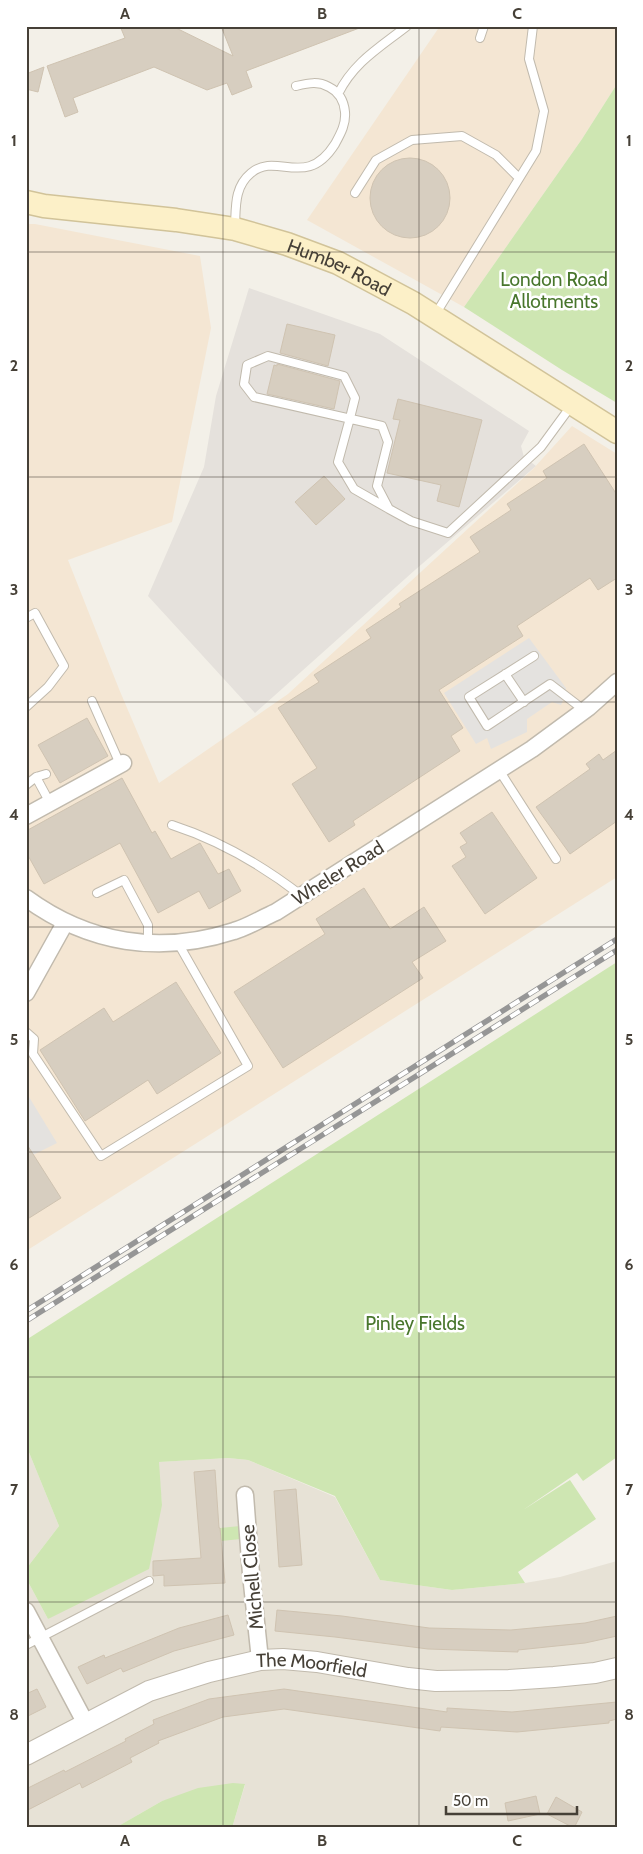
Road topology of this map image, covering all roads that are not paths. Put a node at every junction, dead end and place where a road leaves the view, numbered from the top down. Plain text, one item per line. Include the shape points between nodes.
1 (407, 26) edge
2 (484, 26) edge
3 (533, 26) edge
4 (480, 38) dead end
5 (296, 86) dead end
6 (338, 94) junction
7 (519, 178) junction
8 (355, 193) dead end
9 (26, 202) edge
10 (235, 229) junction
11 (434, 316) junction
12 (572, 404) junction
13 (350, 418) junction
14 (617, 432) edge
15 (389, 509) junction
16 (26, 618) edge
17 (534, 656) dead end
18 (505, 674) junction
19 (617, 682) edge
20 (92, 702) dead end
21 (524, 702) junction
22 (26, 707) edge
23 (584, 710) junction
24 (122, 763) joint
25 (499, 770) junction
26 (46, 774) dead end
27 (36, 778) junction
28 (26, 785) edge
29 (50, 803) junction
30 (26, 816) edge
31 (172, 825) dead end
32 (556, 859) dead end
33 (97, 893) dead end
34 (302, 896) junction
35 (26, 898) edge
36 (65, 923) junction
37 (178, 943) junction
38 (148, 944) junction
39 (26, 993) edge
40 (26, 1032) edge
41 (245, 1495) dead end
42 (149, 1581) dead end
43 (26, 1611) edge
44 (33, 1641) edge
45 (260, 1660) junction
46 (617, 1668) edge
47 (86, 1724) junction
48 (26, 1755) edge

1 - 6 lane via 350,73
2 - 4 lane
3 - 7 lane via 529,59 544,111 536,150
5 - 6 lane via 322,83
6 - 10 lane via 344,102 345,124 330,152 312,167 256,169 237,192
7 - 8 lane via 496,155 462,136 412,140 376,160
7 - 11 lane
9 - 10 main road, Humber Road
10 - 11 main road, Humber Road via 338,263
11 - 12 main road, Humber Road
12 - 14 main road, Humber Road
12 - 15 lane via 541,447 448,532 411,521
13 - 13 lane via 355,398 344,376 268,356 248,365 244,384 254,397
13 - 15 lane via 338,462 354,488
13 - 15 lane via 382,426 388,442 377,486
16 - 22 lane via 35,613 64,666 48,687
17 - 18 lane
18 - 21 lane
18 - 21 lane via 469,697 487,726
19 - 23 street, Wheler Road
20 - 24 lane
21 - 23 lane via 550,684
23 - 25 street, Wheler Road
24 - 29 street
25 - 32 lane
25 - 34 street, Wheler Road
26 - 27 lane
27 - 28 lane
27 - 29 lane
29 - 30 street
31 - 34 lane via 233,850 270,871
33 - 38 lane via 124,880 148,925
34 - 37 street, Wheler Road via 235,931
35 - 36 street, Wheler Road
36 - 38 street, Wheler Road via 112,939
36 - 39 street
37 - 38 street, Wheler Road
37 - 40 lane via 248,1066 101,1156 33,1054 34,1039
41 - 45 street, Michell Close
42 - 44 lane
43 - 44 street
44 - 47 street
45 - 46 street, The Moorfield via 317,1662 436,1681 554,1677
45 - 47 street, The Moorfield via 156,1688
47 - 48 street, The Moorfield

